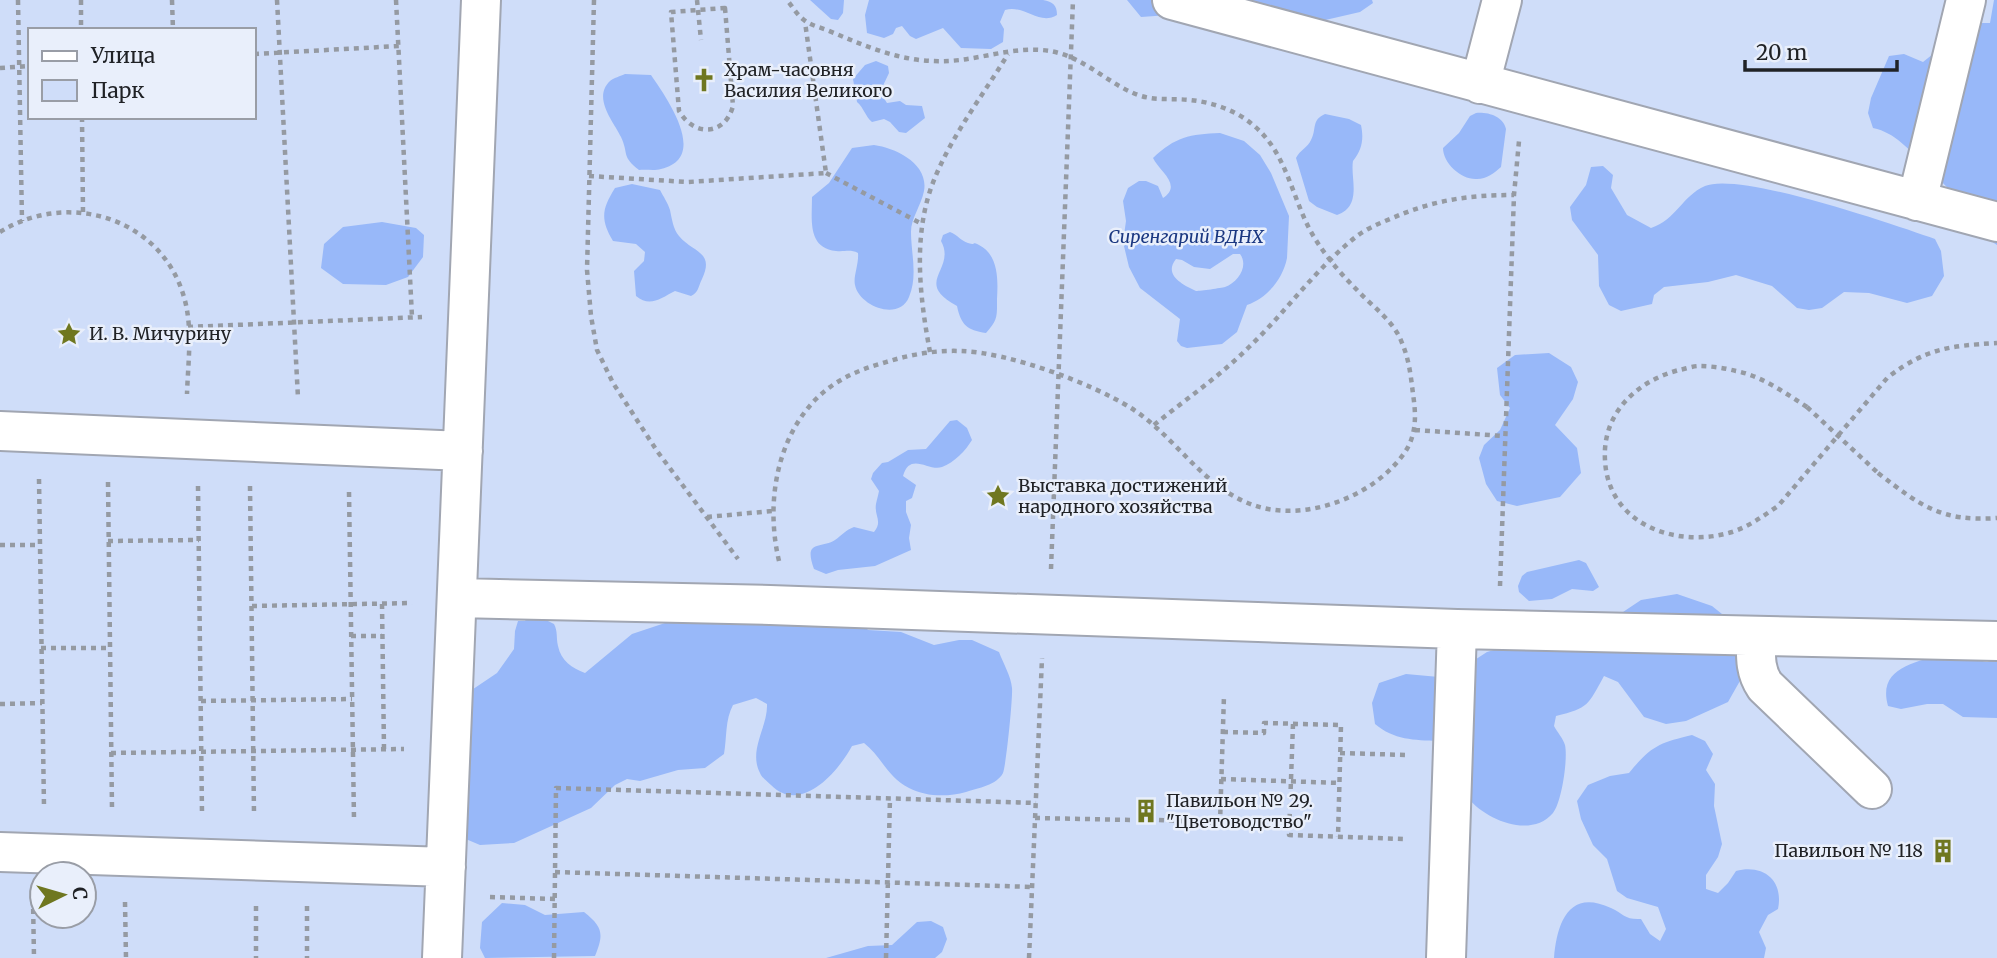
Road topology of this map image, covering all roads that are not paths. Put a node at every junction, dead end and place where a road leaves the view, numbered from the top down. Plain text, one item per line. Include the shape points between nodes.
1 (481, 0) edge
2 (1172, 0) edge
3 (1502, 0) edge
4 (1966, 0) edge
5 (1480, 83) junction
6 (1917, 201) junction
7 (1997, 222) edge
8 (0, 431) edge
9 (463, 451) junction
10 (457, 600) junction
11 (1457, 629) junction
12 (1756, 636) junction
13 (1997, 641) edge
14 (1872, 789) dead end
15 (26, 852) edge
16 (446, 867) junction
17 (442, 958) edge
18 (1446, 958) edge

1 - 9 lane
2 - 5 lane
3 - 5 lane
4 - 6 lane
5 - 6 lane
6 - 7 lane
8 - 9 lane
9 - 10 lane
10 - 11 lane
10 - 16 lane
11 - 12 lane
11 - 18 lane
12 - 13 lane
12 - 14 lane via 1756,667 1765,686
15 - 16 lane
16 - 17 lane

